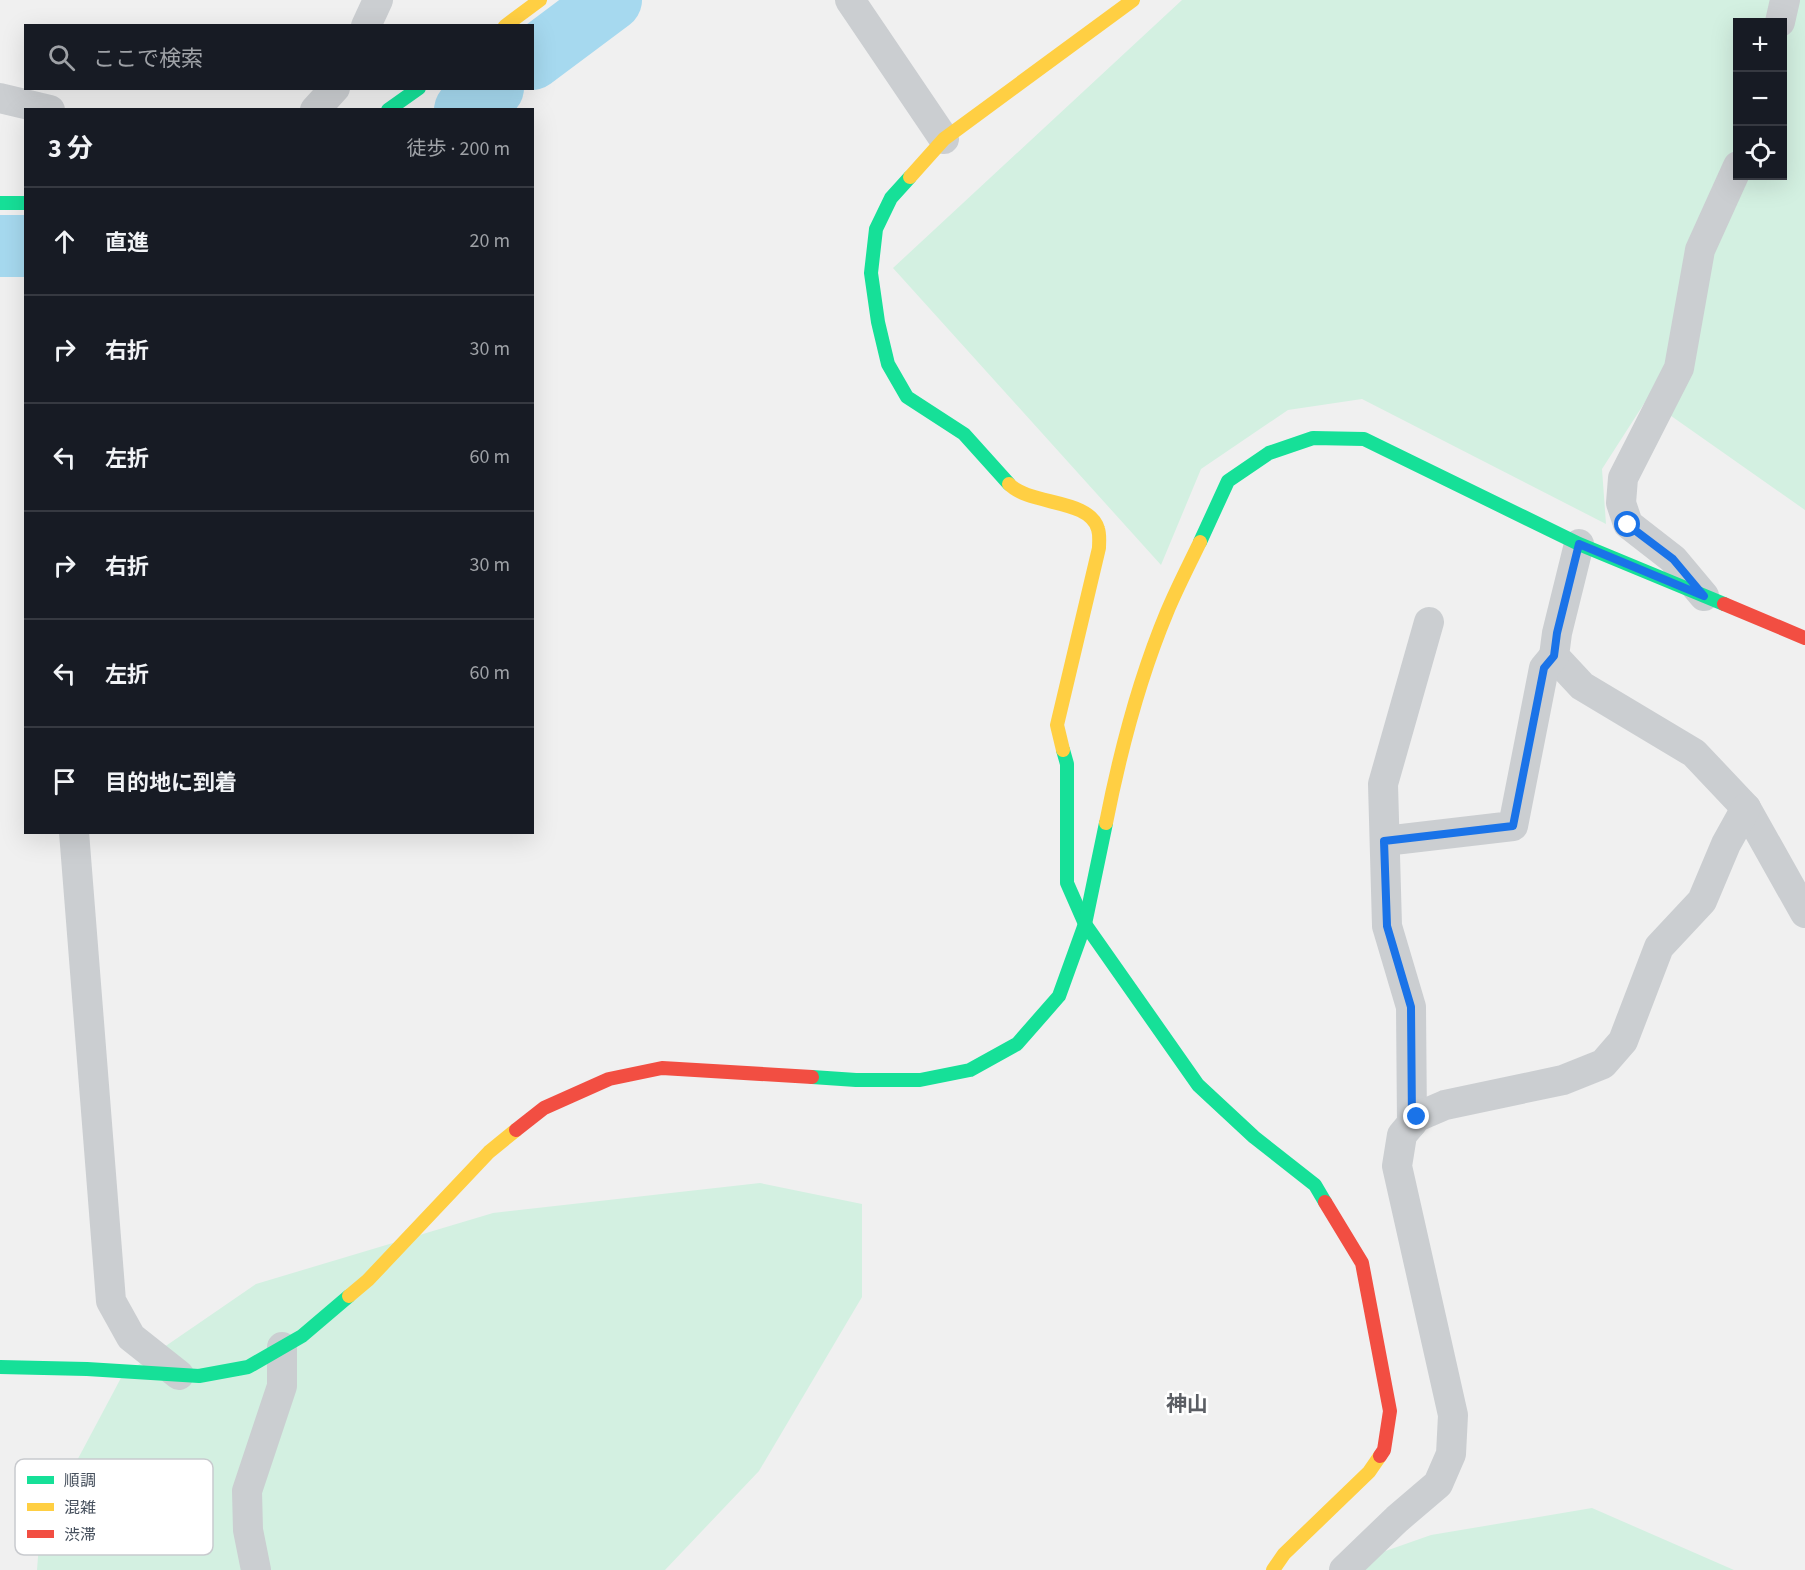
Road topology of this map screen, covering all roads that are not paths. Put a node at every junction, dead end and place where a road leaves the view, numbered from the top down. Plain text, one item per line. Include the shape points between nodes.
1 (378, 0) edge
2 (540, 0) edge
3 (850, 0) edge
4 (1133, 0) edge
5 (1785, 0) edge
6 (1781, 18) edge
7 (367, 24) edge
8 (508, 24) edge
9 (333, 90) edge
10 (416, 90) edge
11 (0, 98) edge
12 (42, 108) edge
13 (317, 108) edge
14 (391, 108) edge
15 (945, 139) junction
16 (1733, 175) edge
17 (0, 203) edge
18 (24, 203) edge
19 (1579, 544) junction
20 (1704, 596) junction
21 (1429, 622) dead end
22 (1805, 638) edge
23 (1554, 656) junction
24 (1746, 808) junction
25 (74, 834) edge
26 (1384, 841) junction
27 (1805, 913) edge
28 (1085, 924) junction
29 (1412, 1123) junction
30 (282, 1347) junction
31 (0, 1367) edge
32 (178, 1375) junction
33 (256, 1570) edge
34 (1273, 1570) edge
35 (1344, 1570) edge

1 - 7 street
2 - 8 street
3 - 15 street
4 - 15 street
5 - 6 street
9 - 13 street
10 - 14 street
11 - 12 street
15 - 28 street via 891,198 876,229 871,273 878,322 888,364 907,397 964,434 1014,489 1084,511 1098,528 1100,548 1057,725 1067,764 1067,883
16 - 20 street via 1700,249 1679,368 1623,478 1621,503 1628,525 1673,559
17 - 18 street
19 - 20 street
19 - 23 street
19 - 28 street via 1364,439 1313,438 1269,453 1228,481 1167,612 1143,678 1113,787
20 - 22 street
21 - 26 street via 1383,784
23 - 24 street via 1582,686 1694,753
23 - 26 street via 1544,668 1513,826
24 - 27 street
24 - 29 street via 1702,901 1659,947 1623,1041 1603,1064 1563,1080 1445,1105
25 - 32 street via 111,1301 131,1337
26 - 29 street via 1387,926 1411,1007
28 - 30 street via 1059,996 1017,1044 970,1070 920,1080 856,1080 662,1068 609,1079 544,1108 489,1152 368,1280 302,1336
28 - 34 street via 1198,1085 1254,1137 1315,1185 1362,1263 1390,1411 1384,1450 1370,1472 1284,1554
29 - 35 street via 1402,1136 1397,1166 1453,1415 1451,1454 1438,1484
30 - 32 street via 248,1366 199,1376
30 - 33 street via 282,1386 247,1491 248,1530
31 - 32 street

